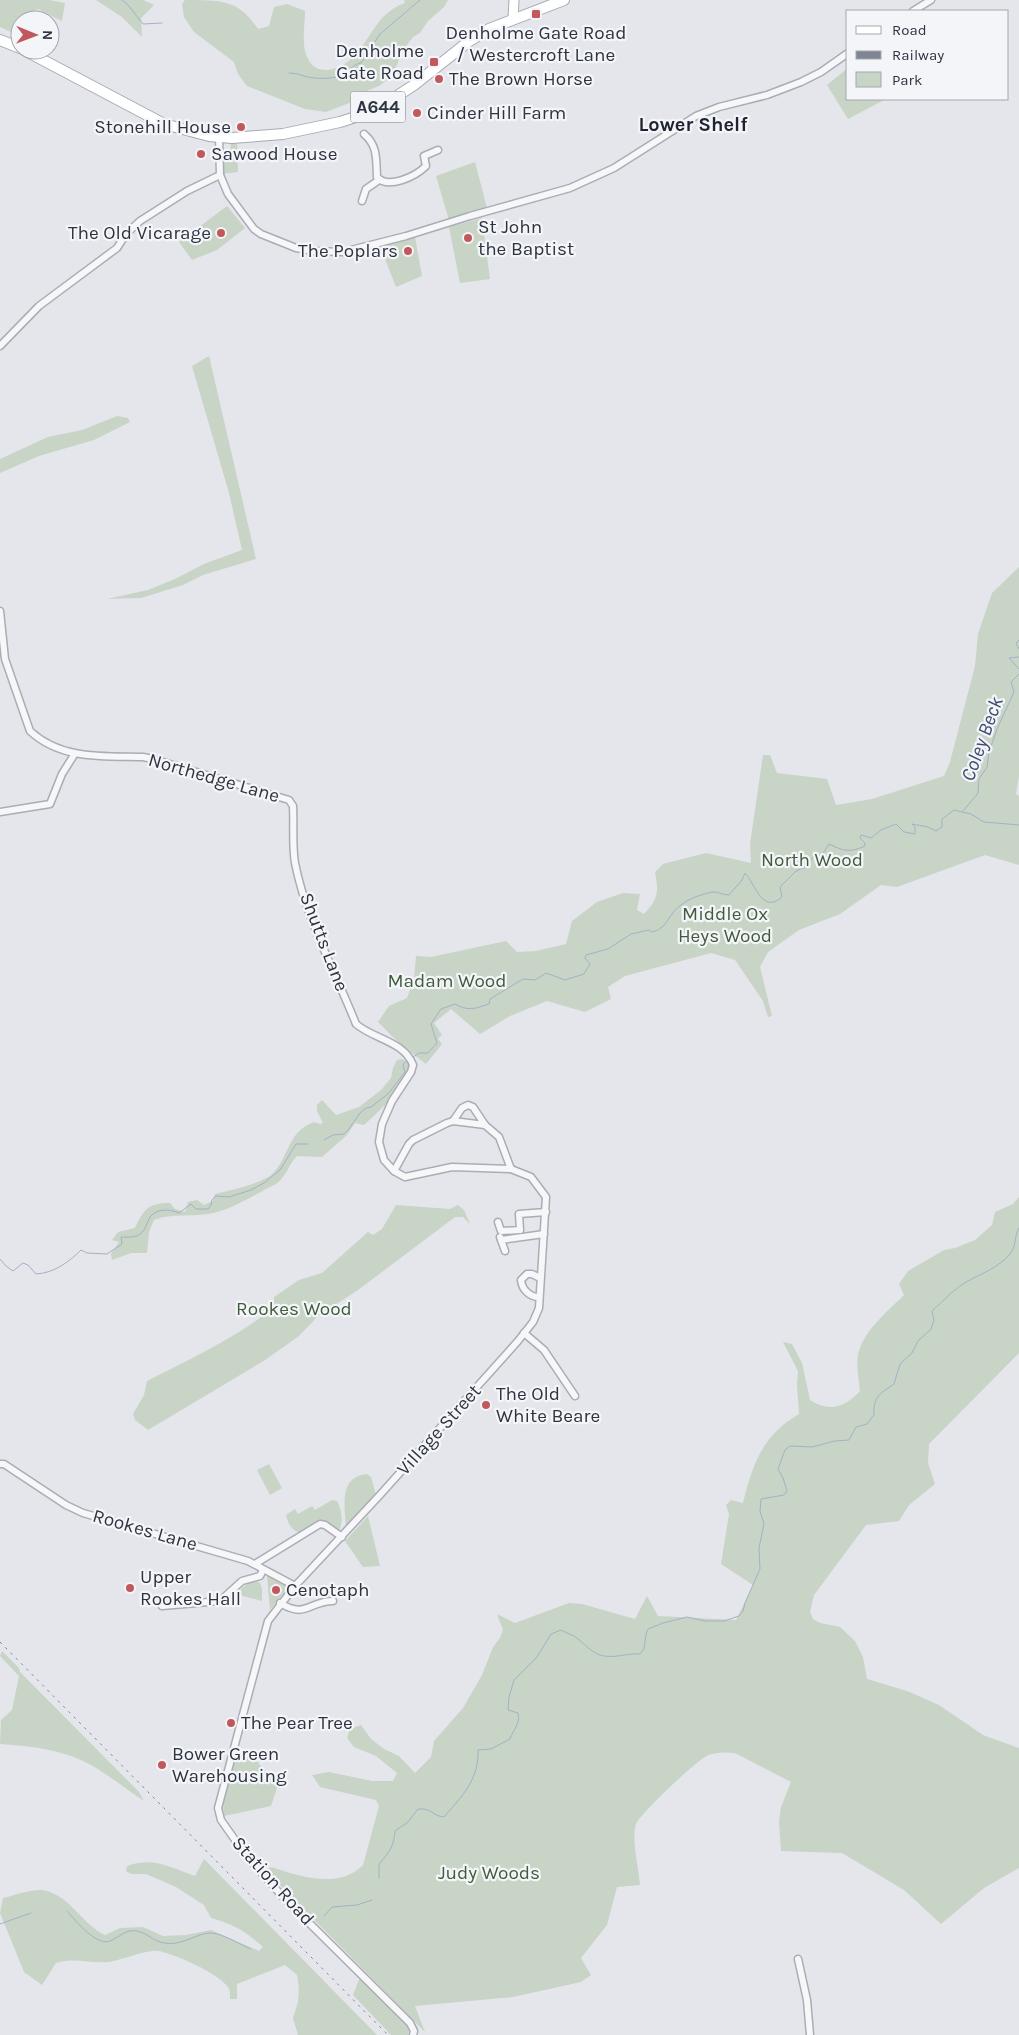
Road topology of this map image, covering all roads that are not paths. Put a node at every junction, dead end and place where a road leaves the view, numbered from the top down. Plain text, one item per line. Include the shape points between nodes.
1 (514, 0) edge
2 (564, 0) edge
3 (931, 0) edge
4 (915, 10) edge
5 (513, 18) junction
6 (846, 54) edge
7 (43, 60) edge
8 (364, 134) dead end
9 (219, 137) junction
10 (438, 150) dead end
11 (220, 175) junction
12 (379, 180) junction
13 (362, 201) dead end
14 (0, 346) edge
15 (0, 611) edge
16 (74, 755) junction
17 (288, 800) joint
18 (0, 812) edge
19 (453, 1122) junction
20 (485, 1125) junction
21 (512, 1169) junction
22 (394, 1172) junction
23 (546, 1212) junction
24 (498, 1222) dead end
25 (544, 1234) junction
26 (505, 1251) dead end
27 (540, 1278) junction
28 (539, 1298) junction
29 (524, 1333) junction
30 (574, 1396) dead end
31 (0, 1464) edge
32 (342, 1537) junction
33 (255, 1564) junction
34 (263, 1570) junction
35 (295, 1586) junction
36 (333, 1601) dead end
37 (280, 1603) junction
38 (162, 1606) dead end
39 (798, 1959) dead end
40 (413, 2035) edge
41 (810, 2035) edge

1 - 5 street
2 - 5 main road, A644
3 - 4 street
5 - 9 main road, A644 via 468,42 414,86 354,118 283,134
6 - 11 street via 801,82 696,116 614,168 570,188 343,252 296,248 261,234 228,194
7 - 9 main road, A644 via 164,124
8 - 12 street via 377,153
9 - 11 street
10 - 12 street via 424,156 426,166 415,174 393,183
11 - 14 street via 140,221 117,248 38,306
12 - 13 street via 366,189
15 - 16 street, Northedge Lane via 6,659 30,732 39,740
16 - 17 street, Northedge Lane via 143,757
16 - 18 street via 50,804
17 - 22 street, Shutts Lane via 294,806 295,862 312,922 356,1024 397,1046 413,1063 382,1124 380,1151
19 - 20 street
19 - 20 street via 462,1108 468,1105
19 - 22 street via 413,1140
20 - 21 street via 499,1137
21 - 22 street via 452,1167 412,1176
21 - 23 street, Village Street via 531,1177 536,1183 546,1197
23 - 24 street via 519,1214 520,1230 501,1231
23 - 25 street, Village Street
25 - 26 street via 500,1238
25 - 27 street, Village Street
27 - 28 street, Village Street
27 - 28 street via 527,1274 521,1280 525,1290
28 - 29 street, Village Street via 537,1315
29 - 30 street via 544,1350
29 - 32 street, Village Street
31 - 33 street, Rookes Lane via 83,1512
32 - 33 street via 320,1524
32 - 35 street, Village Street
33 - 34 street, Rookes Lane
34 - 35 street, Rookes Lane
34 - 38 street via 260,1576 242,1582 220,1601
35 - 37 street, Station Road
36 - 37 street via 323,1601 302,1610 289,1609
37 - 40 street, Station Road via 268,1621 218,1808 222,1820 247,1857 410,2023
39 - 41 street

